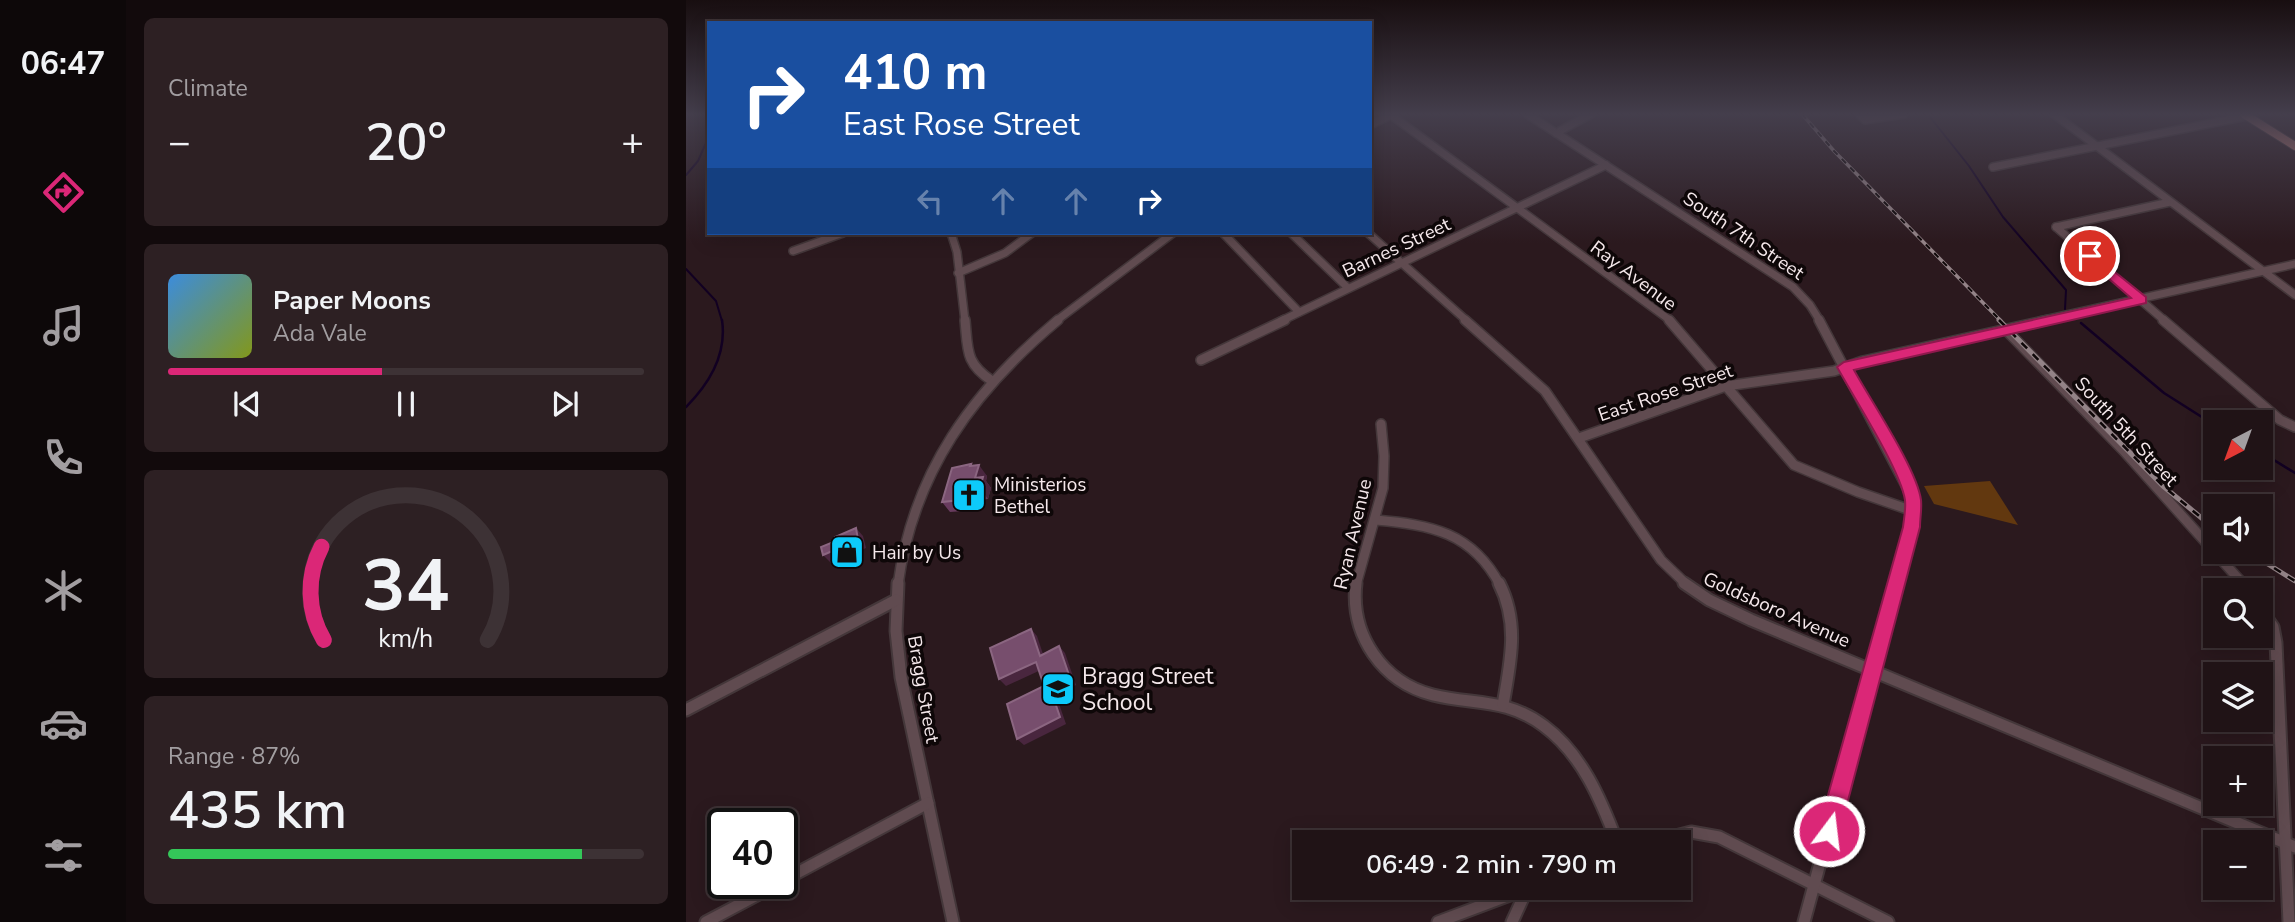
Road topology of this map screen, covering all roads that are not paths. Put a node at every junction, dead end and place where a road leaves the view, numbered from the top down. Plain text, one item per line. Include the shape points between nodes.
1 (1448, 157) edge
2 (1594, 157) edge
3 (2039, 157) edge
4 (2111, 157) edge
5 (1606, 165) junction
6 (1993, 167) dead end
7 (2170, 202) junction
8 (1517, 208) junction
9 (837, 235) edge
10 (952, 235) edge
11 (1028, 235) edge
12 (1170, 235) edge
13 (1225, 235) edge
14 (1293, 235) edge
15 (1370, 235) edge
16 (793, 251) dead end
17 (1402, 262) junction
18 (2295, 264) edge
19 (958, 272) junction
20 (2264, 272) junction
21 (1348, 288) junction
22 (2295, 295) edge
23 (2141, 300) junction
24 (1299, 312) junction
25 (2007, 331) junction
26 (1201, 360) dead end
27 (1844, 367) junction
28 (992, 381) junction
29 (1726, 386) junction
30 (1381, 424) dead end
31 (2293, 426) edge
32 (1579, 438) junction
33 (1913, 511) junction
34 (1376, 520) junction
35 (2237, 578) edge
36 (896, 600) junction
37 (2273, 627) edge
38 (1872, 670) junction
39 (1503, 705) junction
40 (686, 710) edge
41 (928, 803) junction
42 (1613, 830) edge
43 (1691, 833) edge
44 (2290, 845) edge
45 (798, 872) edge
46 (1814, 885) junction
47 (750, 899) edge
48 (1497, 900) edge
49 (1523, 900) edge
50 (706, 922) edge
51 (953, 922) edge
52 (1438, 922) edge
53 (1512, 922) edge
54 (1804, 922) edge
55 (1888, 922) edge
56 (2289, 922) edge

1 - 8 street, Ray Avenue
2 - 5 street, South 7th Street
3 - 6 street
4 - 7 street
5 - 8 street, Barnes Street
5 - 27 street, South 7th Street via 1793,287 1810,305
7 - 20 street
7 - 23 street via 2056,227
8 - 17 street, Barnes Street
8 - 29 street, Ray Avenue via 1669,319
9 - 16 street
10 - 19 street
11 - 19 street via 1005,253
12 - 28 street, Bragg Street via 1042,333
13 - 24 street
14 - 21 street
15 - 17 street, Goldsboro Avenue
17 - 21 street, Barnes Street
17 - 32 street, Goldsboro Avenue via 1545,391
18 - 20 street, East Rose Street
19 - 28 street via 971,365
20 - 22 street
20 - 23 street, East Rose Street
21 - 24 street, Barnes Street
23 - 25 street, East Rose Street
23 - 31 street via 2280,420
24 - 26 street, Barnes Street
25 - 27 street, East Rose Street
25 - 35 street, South 5th Street via 2123,450
27 - 29 street, East Rose Street
27 - 33 street, South 7th Street via 1905,476
28 - 36 street, Bragg Street via 948,441 927,483 907,536
29 - 32 street, East Rose Street
29 - 33 street, Ray Avenue via 1794,465
30 - 34 street, Ryan Avenue via 1385,466
32 - 38 street, Goldsboro Avenue via 1681,582 1718,605
33 - 38 street, South 7th Street
34 - 39 street via 1435,528 1488,564 1499,580 1508,600 1513,648
34 - 39 street, Ryan Avenue via 1354,608 1369,649 1393,675 1432,694
36 - 40 street
36 - 41 street, Bragg Street via 899,661
37 - 44 street
38 - 44 street, Goldsboro Avenue
38 - 46 street, South 7th Street
39 - 42 street, Ryan Avenue via 1552,732 1571,751 1590,778
41 - 45 street
41 - 51 street, Bragg Street
43 - 46 street via 1708,833
44 - 56 street
46 - 54 street, South 7th Street
46 - 55 street
47 - 50 street
48 - 52 street
49 - 53 street

